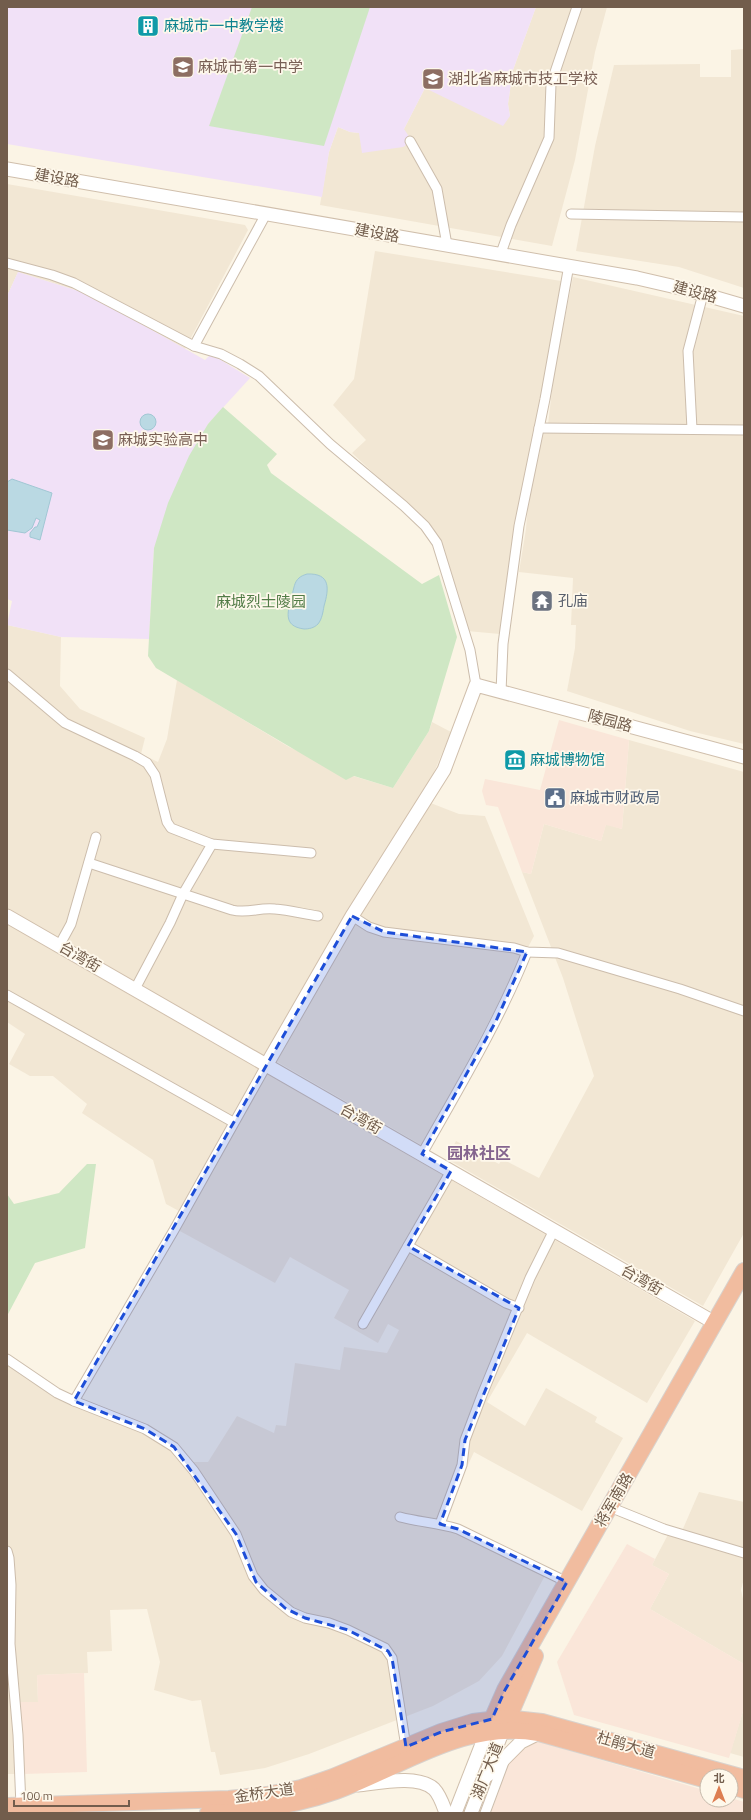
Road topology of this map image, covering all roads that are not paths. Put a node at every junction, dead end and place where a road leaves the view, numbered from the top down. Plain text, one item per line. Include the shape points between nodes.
1 (577, 7) edge
2 (410, 141) dead end
3 (7, 169) edge
4 (266, 214) junction
5 (571, 214) dead end
6 (744, 217) edge
7 (447, 244) junction
8 (500, 253) junction
9 (7, 263) edge
10 (569, 265) junction
11 (703, 294) junction
12 (744, 306) edge
13 (194, 346) junction
14 (539, 428) junction
15 (692, 429) junction
16 (744, 430) edge
17 (7, 674) edge
18 (476, 685) junction
19 (501, 692) junction
20 (744, 757) edge
21 (96, 837) dead end
22 (212, 844) junction
23 (311, 853) dead end
24 (89, 863) junction
25 (183, 894) junction
26 (7, 916) edge
27 (318, 916) dead end
28 (352, 916) junction
29 (60, 946) junction
30 (527, 952) junction
31 (135, 988) junction
32 (7, 995) edge
33 (744, 1011) edge
34 (267, 1064) junction
35 (233, 1122) junction
36 (422, 1154) junction
37 (451, 1171) junction
38 (554, 1230) junction
39 (408, 1246) junction
40 (744, 1271) edge
41 (744, 1287) edge
42 (518, 1308) junction
43 (715, 1322) junction
44 (363, 1324) dead end
45 (7, 1359) edge
46 (74, 1401) junction
47 (617, 1510) junction
48 (400, 1517) dead end
49 (440, 1524) junction
50 (7, 1551) edge
51 (744, 1553) edge
52 (567, 1582) junction
53 (8, 1644) edge
54 (498, 1725) junction
55 (539, 1733) junction
56 (406, 1747) junction
57 (506, 1756) junction
58 (699, 1778) edge
59 (744, 1778) edge
60 (484, 1779) junction
61 (347, 1786) junction
62 (14, 1806) edge
63 (443, 1810) edge
64 (208, 1813) edge
65 (455, 1813) edge
66 (471, 1813) edge
67 (485, 1813) edge

1 - 8 street via 550,84 549,138
2 - 7 street via 437,189
3 - 4 street, 建设路
4 - 7 street, 建设路
4 - 13 street
5 - 6 street
7 - 8 street, 建设路
8 - 10 street, 建设路
9 - 13 street via 74,282
10 - 11 street, 建设路
10 - 14 street
11 - 12 street, 建设路
11 - 15 street via 688,351
13 - 18 street via 221,354 259,376 330,444 429,530 437,543 470,650
14 - 15 street
14 - 19 street via 519,526 503,644
15 - 16 street
17 - 22 street via 65,723 147,764 155,775 167,822 171,828
18 - 19 street, 陵园路
18 - 28 street via 444,770
19 - 20 street, 陵园路
21 - 24 street
22 - 23 street
22 - 25 street
24 - 25 street
24 - 29 street via 71,924
25 - 27 street via 243,912 275,908
25 - 31 street via 170,924
26 - 29 street, 台湾街
28 - 30 street via 369,927 384,932 514,948
28 - 34 street
29 - 31 street, 台湾街
30 - 33 street via 558,954 680,989
30 - 36 street via 496,1021
31 - 34 street, 台湾街
32 - 35 street
34 - 35 street
34 - 36 street, 台湾街
35 - 46 street via 174,1230
36 - 37 street, 台湾街
37 - 38 street, 台湾街
37 - 39 street
38 - 42 street
38 - 43 street, 台湾街
39 - 42 street
39 - 44 street
40 - 43 highway, 将军南路
41 - 47 highway, 将军南路
42 - 49 street via 465,1440 462,1465
43 - 52 highway, 将军南路
45 - 46 street via 57,1393
46 - 56 street via 145,1429 174,1447 194,1471 236,1534 256,1582 285,1608 306,1618 348,1630 388,1651 392,1658
47 - 51 street via 664,1529
47 - 54 highway, 将军南路
48 - 49 street
49 - 52 street via 458,1529
50 - 53 street via 11,1585
52 - 54 highway, 将军南路 via 505,1690
53 - 62 street via 17,1722
54 - 55 highway, 杜鹃大道
54 - 56 highway, 金桥大道 via 473,1722
54 - 59 highway, 杜鹃大道 via 542,1722
54 - 60 street, 湖广大道
54 - 61 highway, 金桥大道 via 444,1743
54 - 65 street, 湖广大道
55 - 57 street via 521,1742
55 - 58 highway, 杜鹃大道
56 - 62 highway, 金桥大道 via 322,1781 267,1795
57 - 60 street
57 - 67 street
60 - 66 street, 湖广大道
61 - 63 street via 418,1781 434,1789
61 - 64 highway, 金桥大道 via 288,1805 249,1811

